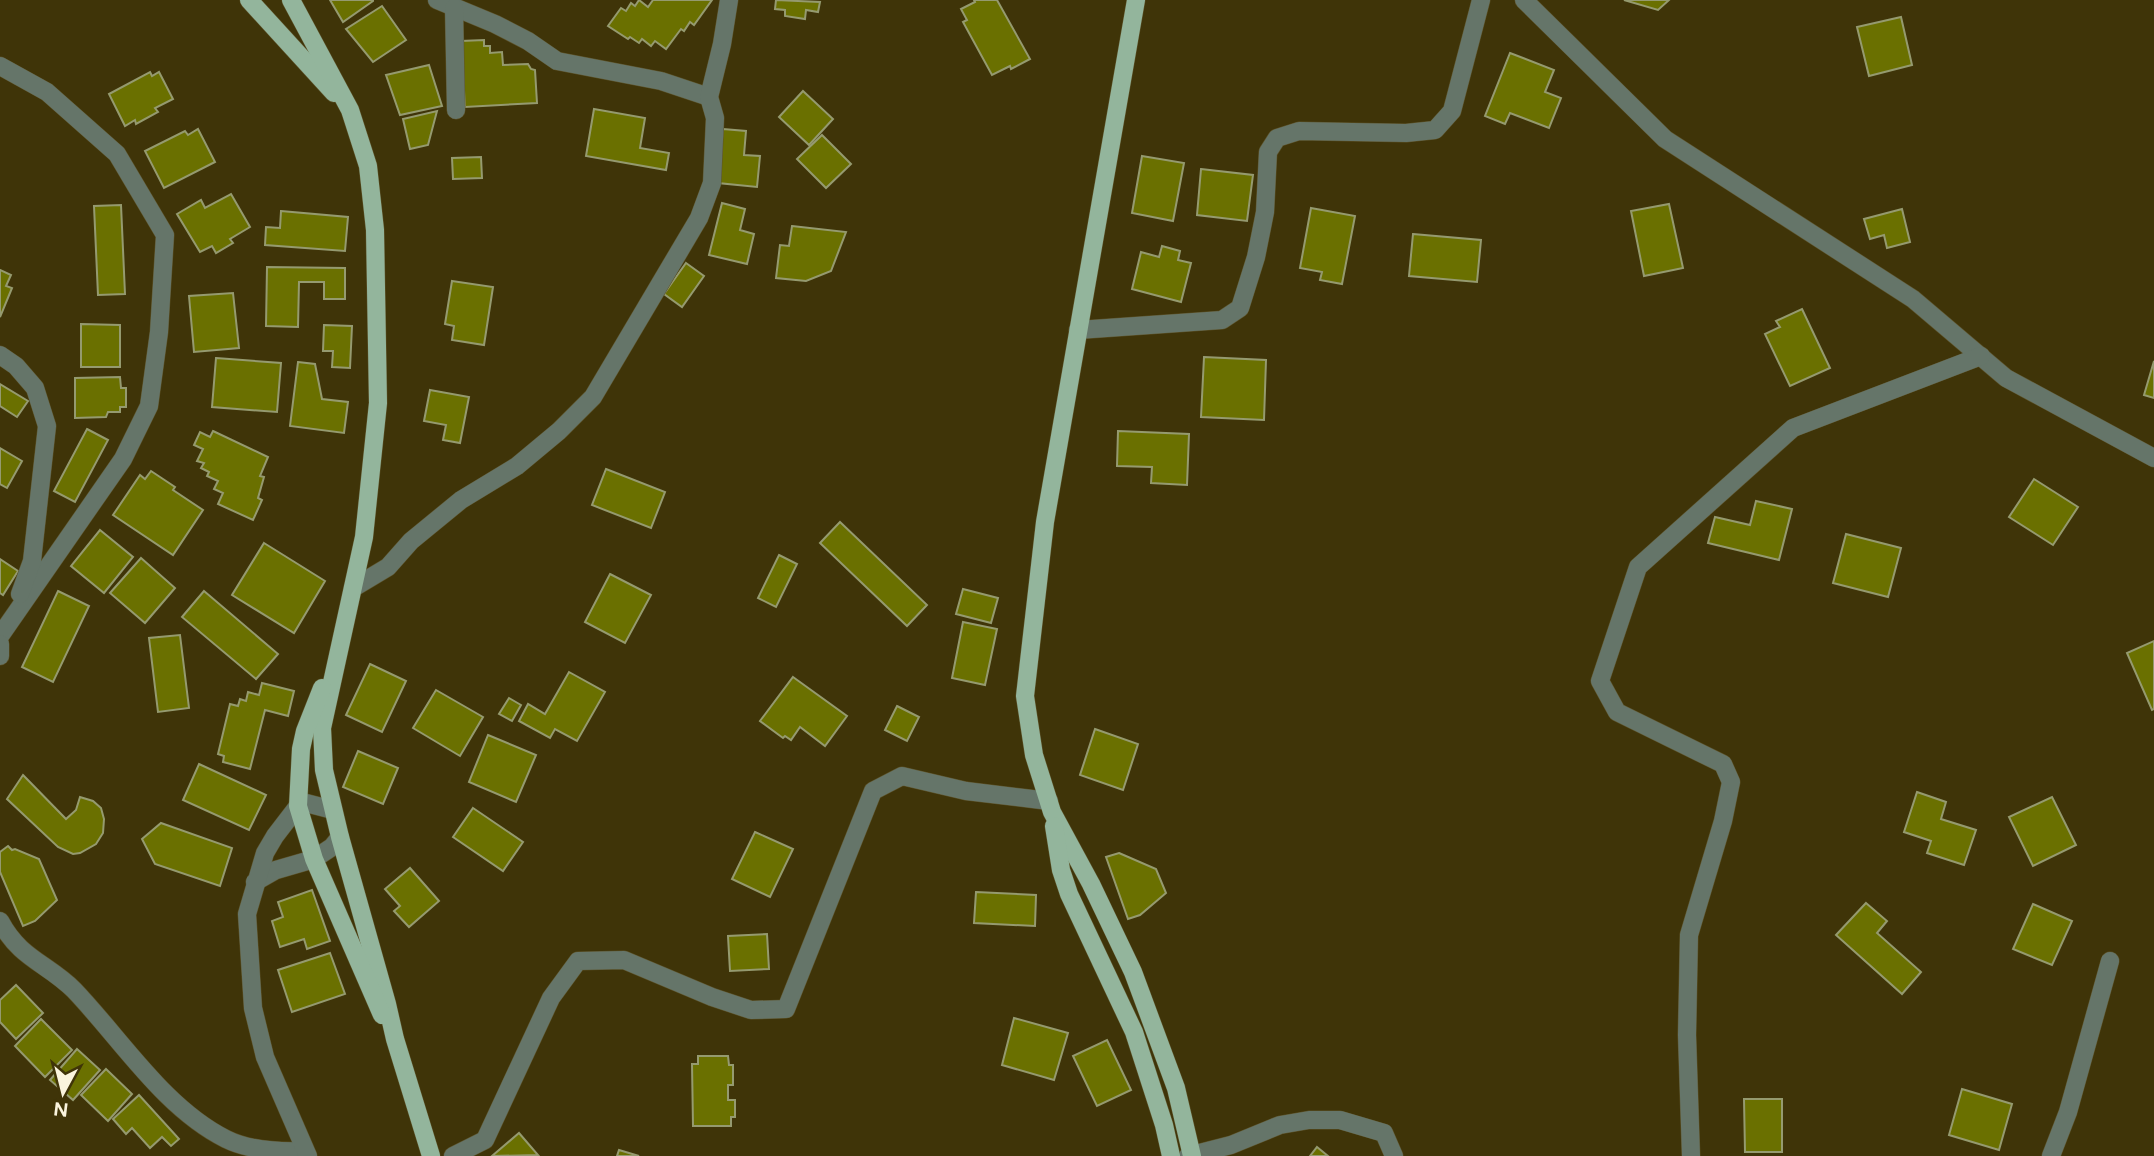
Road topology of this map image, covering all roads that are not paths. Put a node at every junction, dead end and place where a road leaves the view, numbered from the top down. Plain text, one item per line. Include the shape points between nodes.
1 (249, 0) edge
2 (291, 0) edge
3 (437, 0) edge
4 (729, 0) edge
5 (1136, 0) edge
6 (1481, 0) edge
7 (1524, 0) edge
8 (454, 9) junction
9 (0, 66) edge
10 (709, 97) junction
11 (350, 110) junction
12 (456, 110) dead end
13 (1078, 330) junction
14 (0, 355) edge
15 (1981, 356) junction
16 (2154, 458) edge
17 (353, 588) junction
18 (13, 616) junction
19 (0, 636) edge
20 (0, 644) edge
21 (339, 646) junction
22 (0, 656) edge
23 (298, 806) junction
24 (1051, 807) junction
25 (333, 810) junction
26 (340, 837) junction
27 (314, 859) junction
28 (255, 882) junction
29 (0, 921) edge
30 (2110, 961) dead end
31 (395, 1039) junction
32 (307, 1153) edge
33 (431, 1156) edge
34 (453, 1156) edge
35 (1171, 1156) edge
36 (1190, 1156) edge
37 (1394, 1156) edge
38 (1691, 1156) edge
39 (2051, 1156) edge

1 - 11 main road
2 - 11 main road
3 - 8 street
4 - 10 street
5 - 13 main road
6 - 13 street via 1452,111 1435,130 1299,131 1277,138 1268,152 1265,212 1240,309 1223,320
7 - 15 street via 1665,139 1913,299
8 - 10 street via 495,24 557,61 661,81
8 - 12 street
9 - 18 street via 47,92 117,154 165,234 149,406 123,459
10 - 17 street via 715,118 712,183 699,218 593,397 517,466 461,500 411,541 388,567
11 - 17 main road via 368,166 378,402 364,537
13 - 24 main road via 1045,522 1025,696 1034,755
14 - 18 street via 35,388 47,426 32,561
15 - 16 street via 2006,378
15 - 38 street via 1793,428 1638,567 1600,681 1617,712 1723,764 1731,782 1689,935
17 - 21 main road
18 - 19 street
20 - 22 street
21 - 23 main road via 305,731
21 - 25 main road via 323,728 324,770
23 - 25 street via 306,803
23 - 27 main road
23 - 28 street via 265,853
24 - 34 street via 902,776 873,792 786,1009 751,1010 624,960 578,961 551,998 485,1140
24 - 35 main road via 1069,894 1134,1032
24 - 36 main road via 1133,972 1177,1088
25 - 26 main road
26 - 27 street
26 - 31 main road
27 - 28 street via 276,870
27 - 31 main road
28 - 32 street via 247,914 253,1008 265,1057
29 - 32 street via 10,939 71,987 192,1119 229,1140 274,1152
30 - 39 street via 2068,1112
31 - 33 main road
36 - 37 street via 1280,1125 1339,1120 1384,1133

